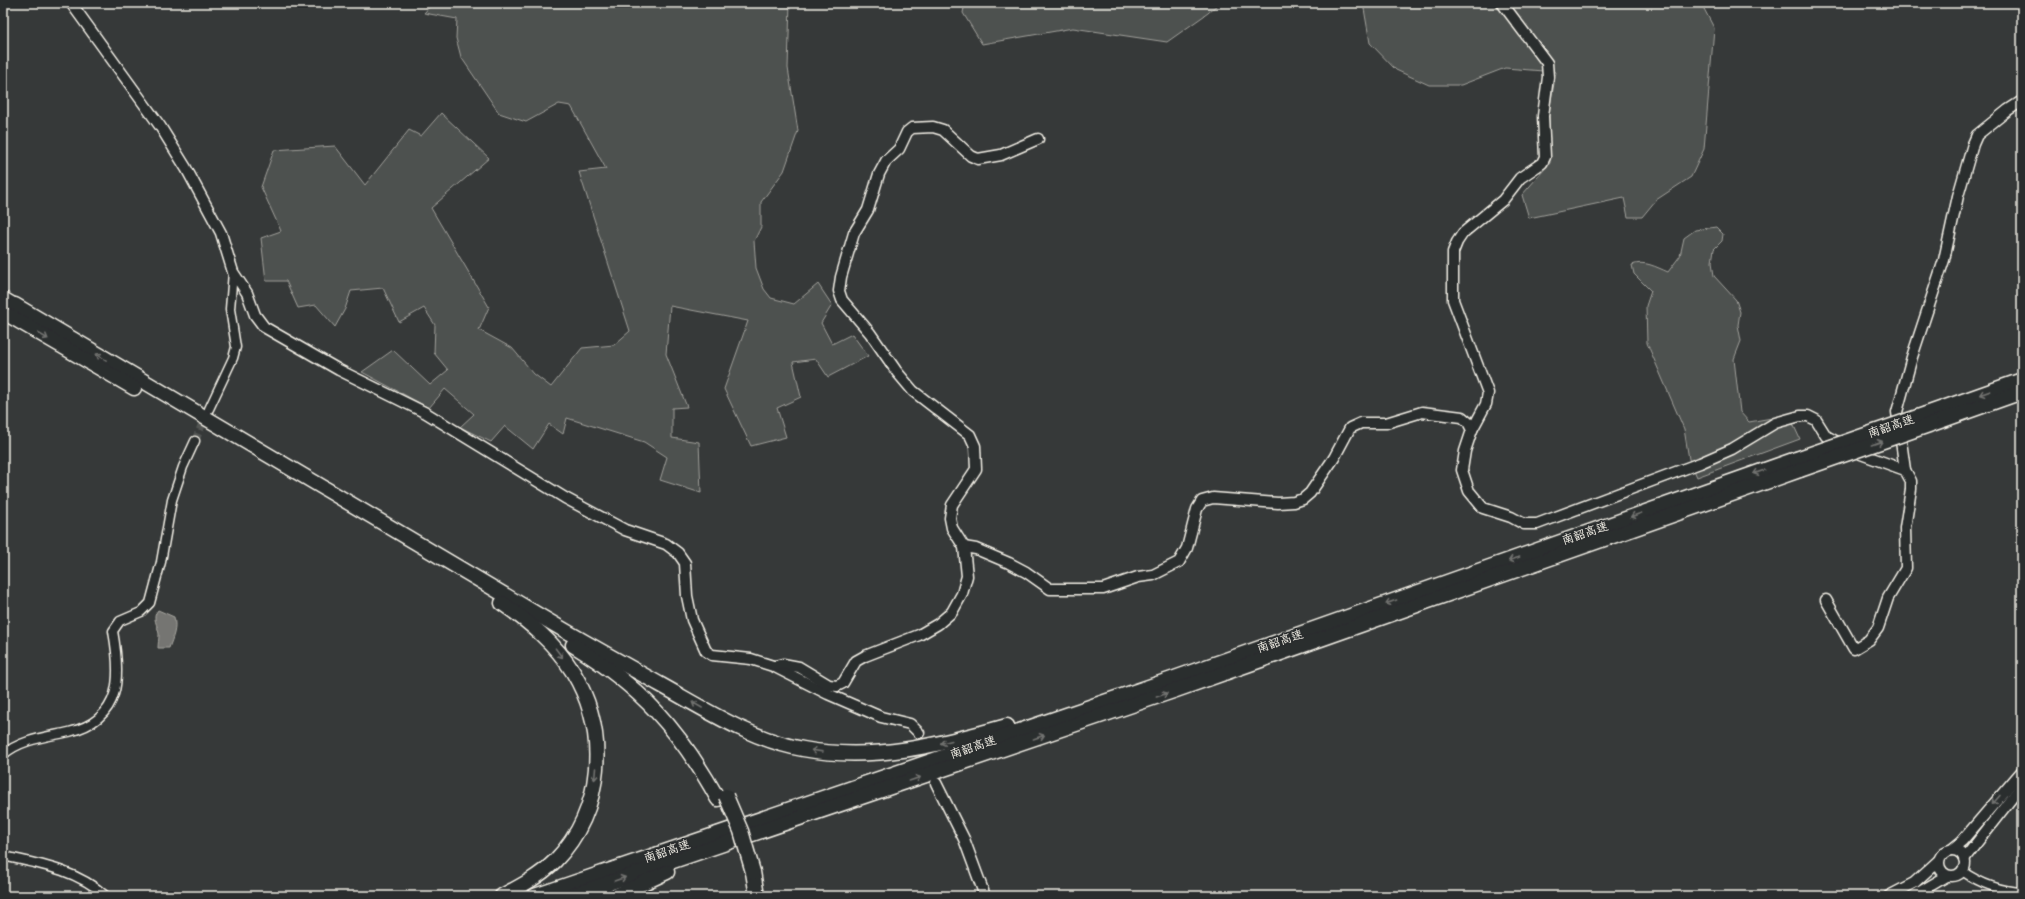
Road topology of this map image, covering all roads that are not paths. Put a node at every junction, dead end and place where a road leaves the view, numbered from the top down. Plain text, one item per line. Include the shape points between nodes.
1 (71, 3) edge
2 (1502, 3) edge
3 (2022, 101) edge
4 (1038, 139) dead end
5 (233, 272) junction
6 (8, 308) edge
7 (2022, 380) edge
8 (2022, 392) edge
9 (209, 409) tunnel mouth
10 (1929, 419) junction
11 (1472, 430) junction
12 (195, 441) tunnel mouth
13 (1798, 465) junction
14 (1905, 470) junction
15 (964, 547) junction
16 (487, 592) junction
17 (1826, 600) dead end
18 (589, 644) junction
19 (773, 666) junction
20 (1172, 679) junction
21 (919, 734) dead end
22 (3, 755) edge
23 (2022, 771) edge
24 (936, 783) dead end
25 (2022, 785) edge
26 (894, 786) junction
27 (722, 797) junction
28 (1951, 850) junction
29 (3, 856) edge
30 (1964, 859) junction
31 (1938, 861) junction
32 (1962, 871) junction
33 (749, 872) junction
34 (1947, 876) junction
35 (2022, 892) edge
36 (106, 896) edge
37 (502, 896) edge
38 (535, 896) edge
39 (570, 896) edge
40 (615, 896) edge
41 (748, 896) edge
42 (757, 896) edge
43 (985, 896) edge
44 (1889, 896) edge
45 (1913, 896) edge

1 - 5 street via 160,126 186,168 221,233
2 - 11 street via 1524,35 1548,63 1543,116 1545,157 1542,163 1520,178 1503,200 1463,233 1456,242 1453,252 1453,300 1488,393 1486,404
3 - 14 street via 1977,135 1973,144 1944,260 1897,412
4 - 15 street via 1001,155 978,159 971,156 942,130 933,127 912,128 879,174 868,210 854,233 841,277 839,291 842,300 870,333 897,372 913,391 970,435 975,446 976,469 952,505 950,518 954,533
5 - 9 street via 230,309 236,347
5 - 19 street via 264,327 339,370 426,413 625,530 666,544 678,552 685,563 687,596 692,620 706,651 712,655 752,660
6 -> 16 highway
18 -> 6 highway via 234,436
7 -> 10 highway, 南韶高速
8 - 10 highway, 南韶高速
10 - 13 highway, 南韶高速, bridge
11 - 14 street via 1462,470 1470,491 1483,508 1530,525 1558,517 1700,463 1750,440 1776,423 1800,416 1816,420 1826,436 1858,453
11 - 15 street via 1462,417 1422,412 1386,423 1361,422 1350,428 1334,458 1303,499 1286,502 1213,498 1202,501 1197,509 1187,548 1179,562 1153,575 1138,577 1113,586 1050,589 1009,563 976,549
12 - 22 street via 172,500 162,562 150,603 141,612 120,621 113,631 118,668 113,702 106,712 88,725 26,742
13 -> 20 highway, 南韶高速
26 -> 13 highway, 南韶高速 via 1176,690
14 - 17 street via 1911,481 1905,528 1906,568 1888,598 1878,628 1869,640 1854,649
15 - 19 street via 967,576 962,594 952,612 938,624 919,635 856,661 843,683 837,686 829,685 798,667 783,664
16 - 27 highway via 584,652 640,694 664,718
16 -> 37 highway via 520,616 556,649 582,689 596,732 594,781 588,807 575,835 555,861 532,880
20 -> 18 highway via 928,746 896,752 850,754 801,749 766,738 706,711
18 - 27 highway via 656,698 683,728 702,755
19 - 21 street via 880,717 910,724
20 - 38 highway, 南韶高速
23 -> 28 street via 1962,841
24 - 43 street via 966,846
25 - 30 street
39 -> 26 highway, 南韶高速
26 - 40 highway via 830,814 657,876
27 - 33 highway via 732,833
28 - 30 street via 1959,852
28 - 31 street via 1943,853
29 - 36 street via 60,869 78,876
30 - 32 street
31 - 34 street via 1940,870
31 - 44 street via 1914,883
32 - 34 street via 1955,876
32 - 35 street via 1980,883
33 - 41 highway
33 - 42 highway
34 - 45 street

